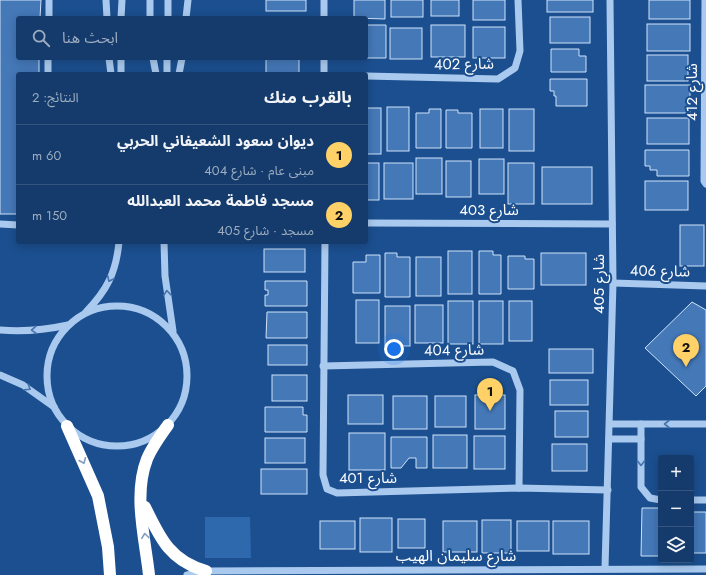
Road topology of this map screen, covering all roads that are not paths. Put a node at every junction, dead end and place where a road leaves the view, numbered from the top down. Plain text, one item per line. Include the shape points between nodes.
1 (49, 0) edge
2 (106, 0) edge
3 (122, 0) edge
4 (150, 0) edge
5 (168, 0) edge
6 (188, 0) edge
7 (324, 0) edge
8 (518, 0) edge
9 (610, 0) edge
10 (705, 0) edge
11 (49, 16) edge
12 (107, 16) edge
13 (121, 16) edge
14 (150, 16) edge
15 (168, 16) edge
16 (186, 16) edge
17 (324, 16) edge
18 (48, 60) edge
19 (109, 60) edge
20 (121, 60) edge
21 (153, 60) edge
22 (167, 60) edge
23 (182, 60) edge
24 (324, 60) edge
25 (48, 72) edge
26 (111, 72) edge
27 (121, 72) edge
28 (156, 72) edge
29 (167, 72) edge
30 (178, 72) edge
31 (324, 72) edge
32 (368, 76) edge
33 (706, 184) edge
34 (368, 223) edge
35 (0, 224) edge
36 (612, 224) junction
37 (16, 225) edge
38 (119, 244) edge
39 (164, 244) edge
40 (325, 244) edge
41 (613, 284) junction
42 (706, 286) edge
43 (86, 312) junction
44 (68, 325) junction
45 (0, 330) edge
46 (173, 332) junction
47 (323, 366) junction
48 (0, 375) edge
49 (54, 407) junction
50 (610, 424) junction
51 (641, 424) junction
52 (706, 424) edge
53 (168, 425) junction
54 (67, 426) junction
55 (609, 439) junction
56 (641, 439) junction
57 (519, 488) junction
58 (608, 490) junction
59 (140, 499) junction
60 (658, 499) edge
61 (694, 500) edge
62 (706, 500) edge
63 (605, 568) junction
64 (706, 569) edge
65 (206, 571) junction
66 (110, 575) edge
67 (149, 575) edge
68 (187, 575) edge

1 - 11 street
2 - 12 street
3 - 13 street
4 - 14 street
5 - 15 street
6 - 16 street
7 - 17 street
8 - 32 street, شارع 402 via 520,51 514,68 498,79
9 - 36 street, شارع 405
10 - 33 street, شارع 412
18 - 25 street
19 - 26 street
20 - 27 street
21 - 28 street
22 - 29 street
23 - 30 street
24 - 31 street
34 - 36 street, شارع 403
35 - 37 street
36 - 41 street, شارع 405
38 -> 43 street via 111,279 100,297
46 -> 39 street via 165,276
40 - 47 street, شارع 401
41 - 42 street, شارع 406
41 - 50 street, شارع 405
43 - 44 street
43 - 46 street via 109,305 132,307 155,316
44 -> 45 street via 21,332
44 - 49 street via 54,342 47,364 47,386
46 - 53 street via 183,349 188,369 187,390 180,409
47 - 57 street, شارع 404 via 493,362 513,370 520,390
47 - 57 street, شارع 401 via 323,475 327,489 337,493
48 -> 49 street via 23,385
49 - 54 street
50 - 51 street
50 - 55 street, شارع 405
52 -> 51 street
51 - 56 street
53 - 54 street via 150,438 128,445 106,445 85,438
53 - 59 highway via 147,460
54 -> 66 highway via 98,496 108,547
55 - 56 street
55 - 58 street, شارع 405
56 -> 60 street via 641,487 650,498
57 - 58 street, شارع 401
58 - 63 street, شارع 405
59 - 65 highway via 166,546 184,562
67 -> 59 highway
61 - 62 street
63 - 64 street, شارع سليمان الهيب
63 - 65 street, شارع سليمان الهيب
65 - 68 street, شارع سليمان الهيب

